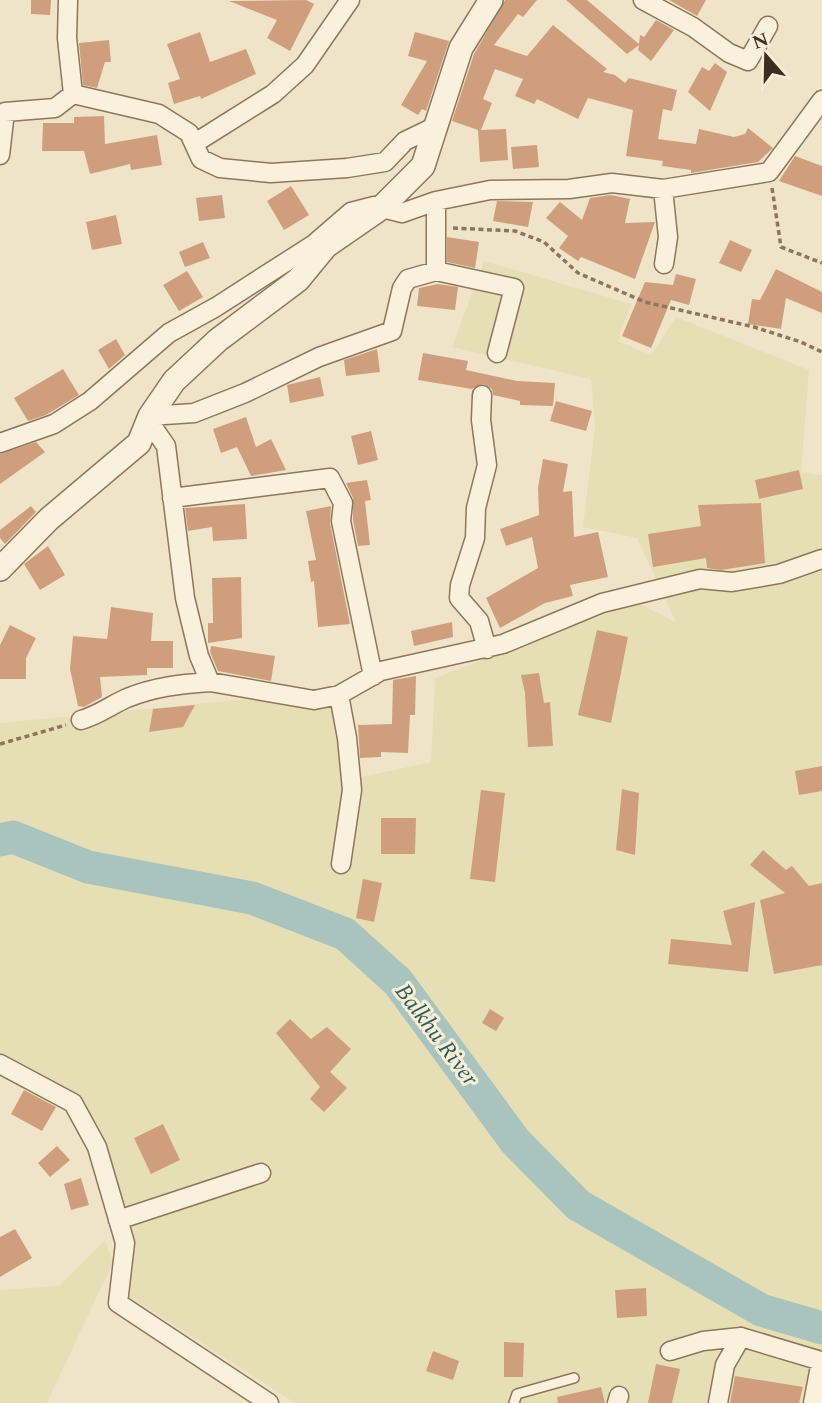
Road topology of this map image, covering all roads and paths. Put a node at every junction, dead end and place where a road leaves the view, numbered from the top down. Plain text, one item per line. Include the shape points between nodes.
1 (68, 0) edge
2 (350, 0) edge
3 (491, 0) edge
4 (643, 0) edge
5 (768, 26) dead end
6 (73, 94) junction
7 (822, 100) edge
8 (434, 127) junction
9 (195, 143) junction
10 (0, 155) edge
11 (769, 172) junction
12 (663, 189) junction
13 (436, 201) junction
14 (381, 208) junction
15 (434, 226) junction
16 (822, 262) edge
17 (664, 264) dead end
18 (436, 271) junction
19 (822, 352) edge
20 (497, 353) dead end
21 (482, 396) dead end
22 (150, 419) junction
23 (0, 443) edge
24 (173, 498) junction
25 (822, 560) edge
26 (0, 569) edge
27 (487, 649) junction
28 (373, 676) junction
29 (210, 682) junction
30 (339, 695) junction
31 (81, 720) joint
32 (0, 744) edge
33 (341, 864) dead end
34 (0, 1064) edge
35 (261, 1173) dead end
36 (118, 1220) junction
37 (741, 1337) junction
38 (670, 1351) dead end
39 (574, 1378) dead end
40 (269, 1403) edge
41 (514, 1403) edge
42 (718, 1403) edge
43 (813, 1403) edge

1 - 6 street
2 - 9 street via 305,65 273,94
3 - 8 street via 461,48
4 - 5 street via 748,61
6 - 9 street via 159,114 189,133
6 - 10 street via 55,108 5,112
7 - 11 street
8 - 9 street via 405,141 385,162 347,169 271,173 220,168 201,159
8 - 14 street via 423,166
11 - 12 street
11 - 16 path via 781,247
12 - 13 street via 612,183 569,189 490,190
12 - 17 street via 668,237
13 - 14 street via 402,213
13 - 15 street
14 - 22 street via 326,246 298,280 218,340 174,381
14 - 23 street via 351,212 314,244 169,333 90,401 54,424
15 - 18 street
15 - 19 path via 515,231 544,242 578,273 645,302 754,327
18 - 20 street via 514,288
18 - 22 street via 408,279 393,331 319,357 194,413
21 - 27 street via 487,466 459,598 479,621
22 - 24 street via 166,446
22 - 26 street via 139,443 49,519
24 - 28 street via 330,478 343,503 341,521
24 - 29 street via 185,598 198,656
25 - 27 street via 779,574 732,582 700,579 602,603
27 - 28 street
28 - 30 street
29 - 30 street via 314,700
29 - 31 street via 163,685
30 - 33 street via 352,790
31 - 32 path
34 - 36 street via 73,1103 97,1147
35 - 36 street
36 - 40 street via 125,1244 118,1303
37 - 38 street
37 - 42 street via 725,1365
37 - 43 street via 821,1361
39 - 41 lane via 517,1394

